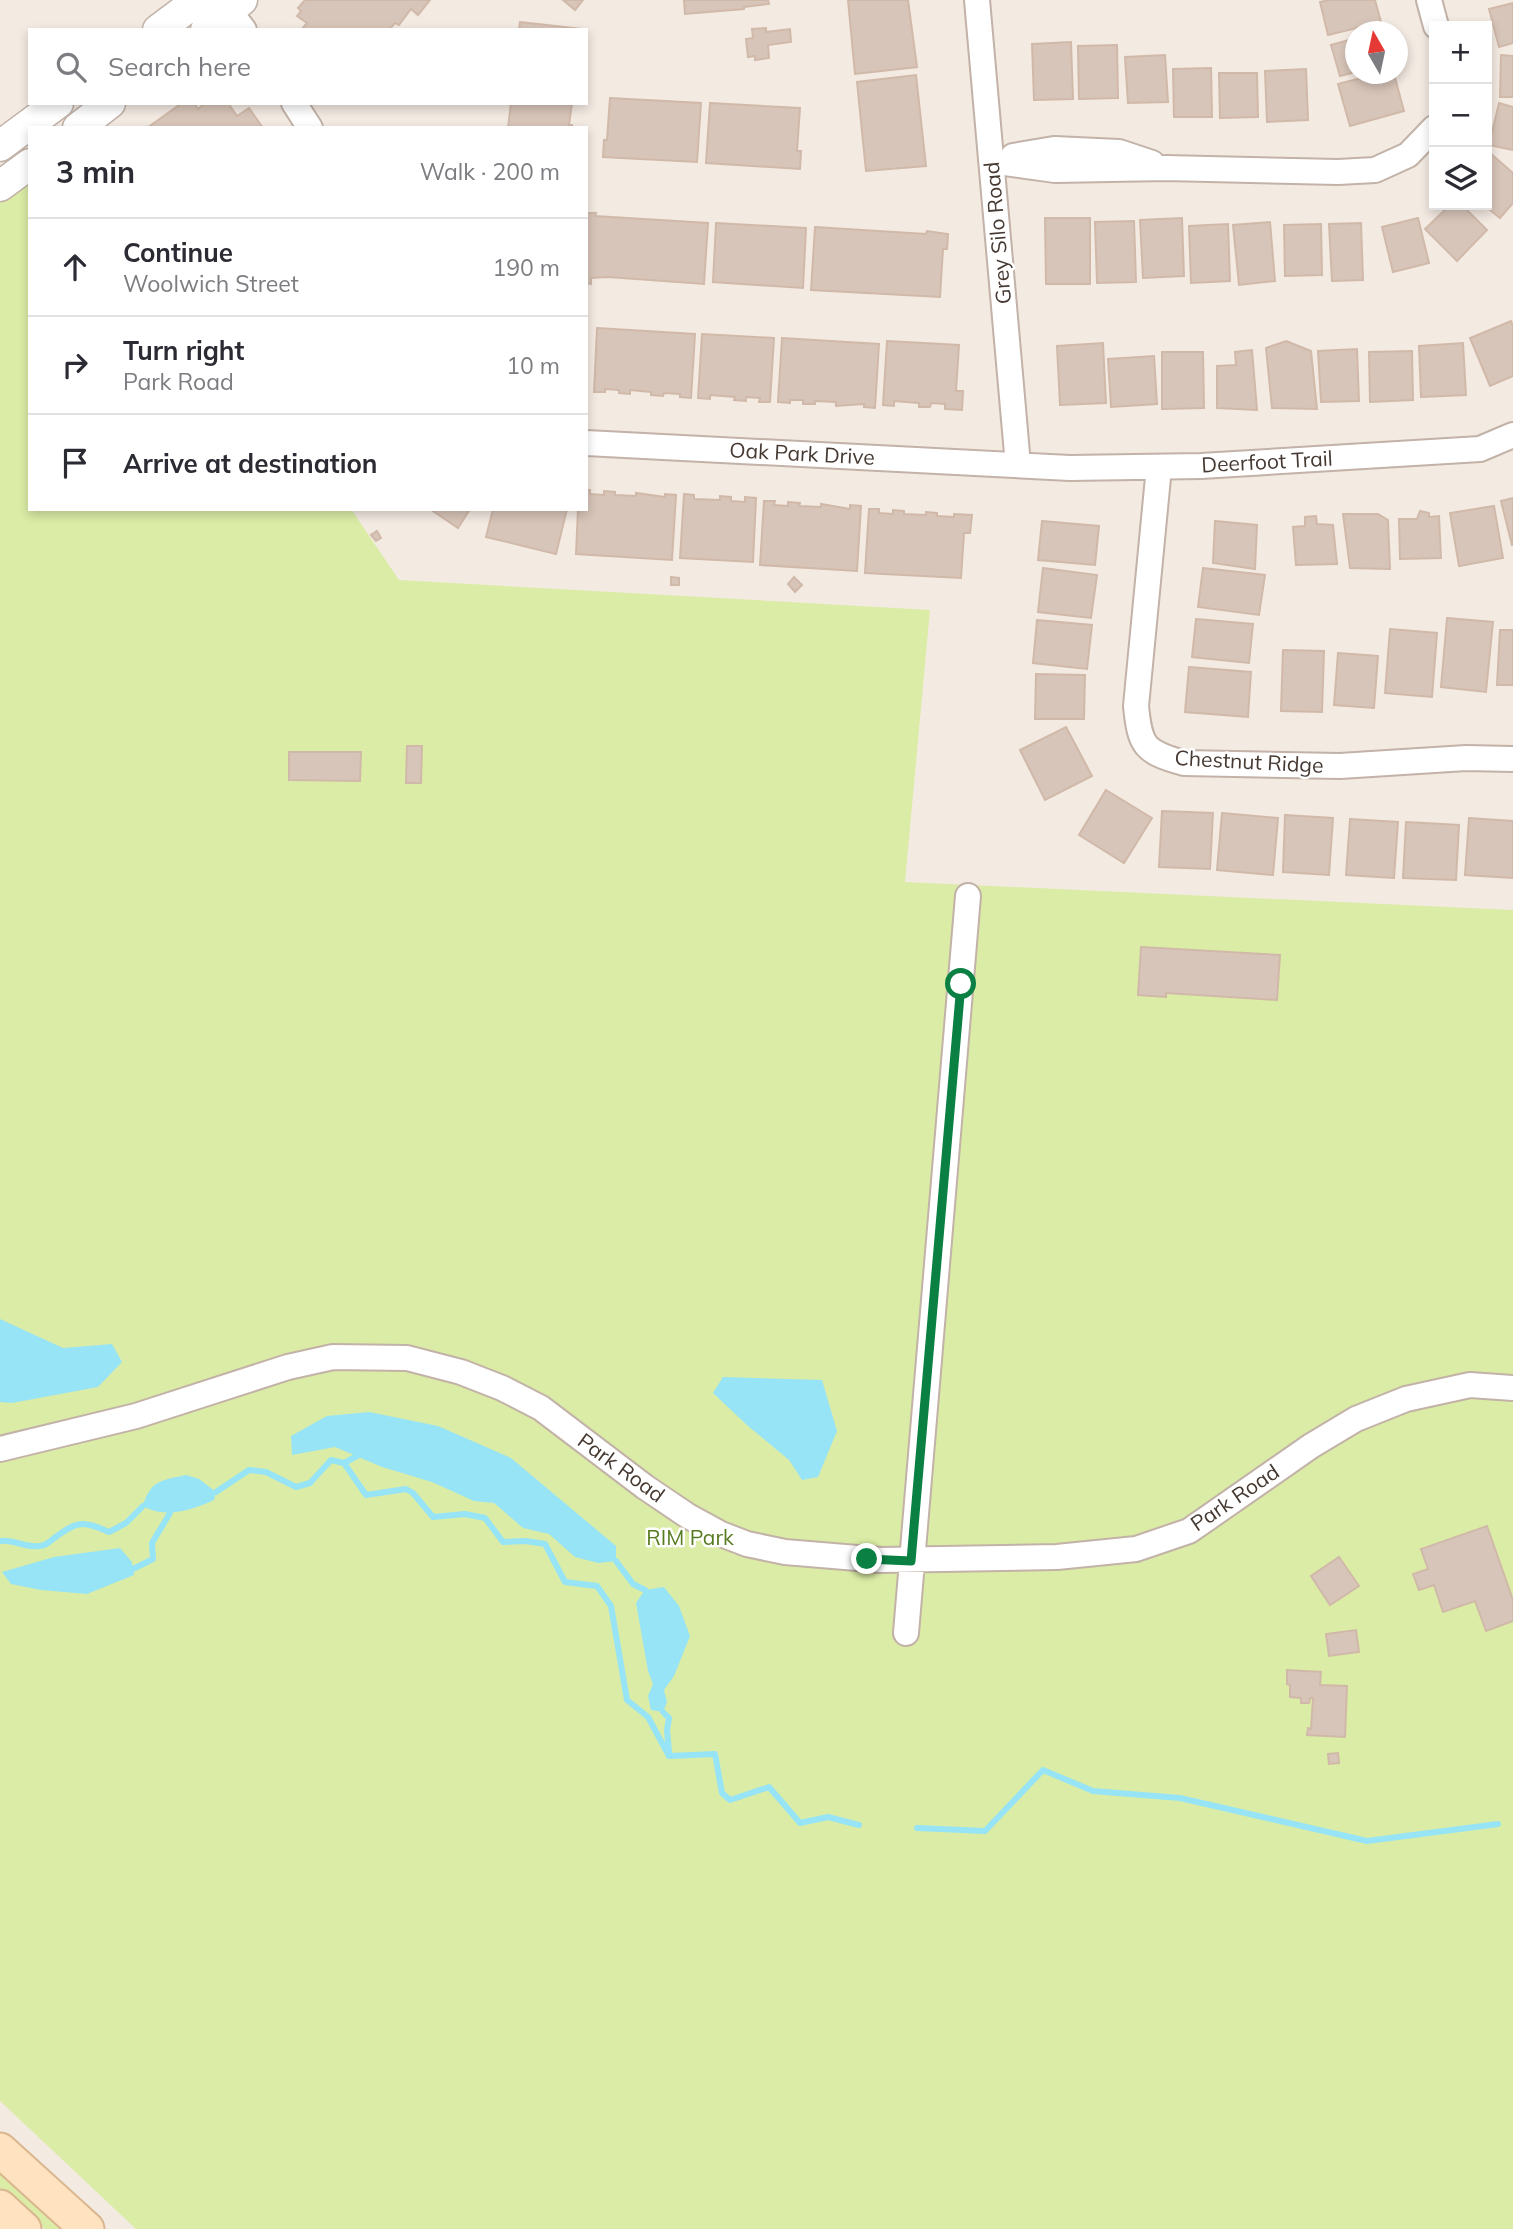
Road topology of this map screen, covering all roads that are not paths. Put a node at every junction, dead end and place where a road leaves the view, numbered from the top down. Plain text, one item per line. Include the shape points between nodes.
1 (198, 0) edge
2 (976, 0) edge
3 (1429, 0) edge
4 (234, 10) edge
5 (1435, 21) edge
6 (161, 28) edge
7 (209, 28) edge
8 (55, 105) edge
9 (107, 105) edge
10 (295, 105) edge
11 (81, 126) edge
12 (309, 126) edge
13 (1429, 133) edge
14 (0, 146) edge
15 (992, 161) junction
16 (28, 165) edge
17 (0, 186) edge
18 (1513, 435) edge
19 (588, 443) edge
20 (1018, 465) junction
21 (1159, 467) junction
22 (1513, 759) edge
23 (968, 896) dead end
24 (1513, 1388) edge
25 (0, 1449) edge
26 (911, 1561) junction
27 (905, 1633) dead end
28 (0, 2150) edge
29 (0, 2207) edge
30 (24, 2229) edge
31 (87, 2229) edge

1 - 6 street
2 - 15 street, Grey Silo Road
3 - 5 street
4 - 7 street
8 - 14 street
9 - 11 street
10 - 12 street
13 - 15 street via 1408,155 1376,170 1166,168 1119,152 1054,149
15 - 20 street, Grey Silo Road
16 - 17 street
18 - 21 street, Deerfoot Trail via 1480,449
19 - 20 street, Oak Park Drive
20 - 21 street, Deerfoot Trail
21 - 22 street, Chestnut Ridge via 1136,706 1143,743 1161,757 1184,763 1339,766
23 - 26 street
24 - 26 street, Park Road via 1470,1385 1406,1399 1356,1419 1189,1531 1136,1549 1058,1557
25 - 26 street, Park Road via 136,1416 310,1362 333,1357 407,1358 461,1372 541,1408 645,1487 721,1534 785,1552
26 - 27 street
28 - 31 main road
29 - 30 main road

